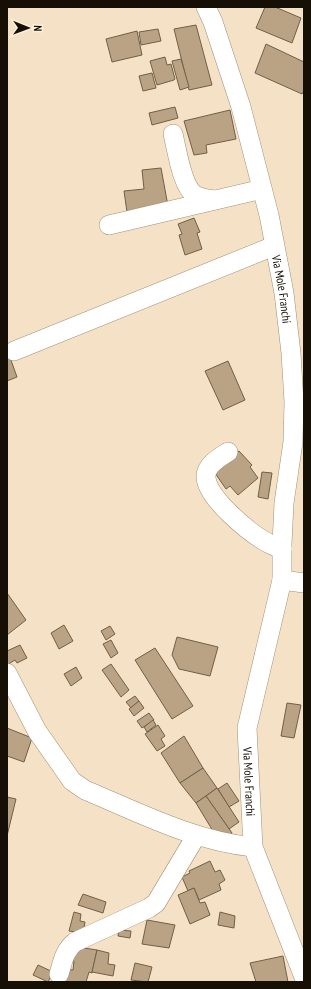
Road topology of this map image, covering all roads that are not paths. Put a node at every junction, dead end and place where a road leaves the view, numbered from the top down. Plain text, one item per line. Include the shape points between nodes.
1 (206, 7) edge
2 (173, 134) dead end
3 (262, 189) junction
4 (214, 200) junction
5 (109, 225) dead end
6 (274, 246) junction
7 (14, 351) dead end
8 (228, 452) dead end
9 (282, 549) junction
10 (291, 581) edge
11 (7, 672) edge
12 (196, 836) junction
13 (253, 847) junction
14 (59, 974) dead end
15 (304, 977) edge

1 - 3 street, Via Mole Franchi via 241,107
2 - 4 street via 190,191 197,196
3 - 4 street
3 - 6 street, Via Mole Franchi
4 - 5 street
6 - 7 street
6 - 9 street, Via Mole Franchi via 284,293 294,402 293,442 284,503
8 - 9 street via 216,460 208,470 207,484 223,508 268,543
9 - 10 street, Via Mole Franchi
10 - 13 street, Via Mole Franchi via 247,728
11 - 12 street via 37,731 72,781 85,790
12 - 13 street
12 - 14 street via 156,903 75,942 64,954
13 - 15 street, Via Mole Franchi

